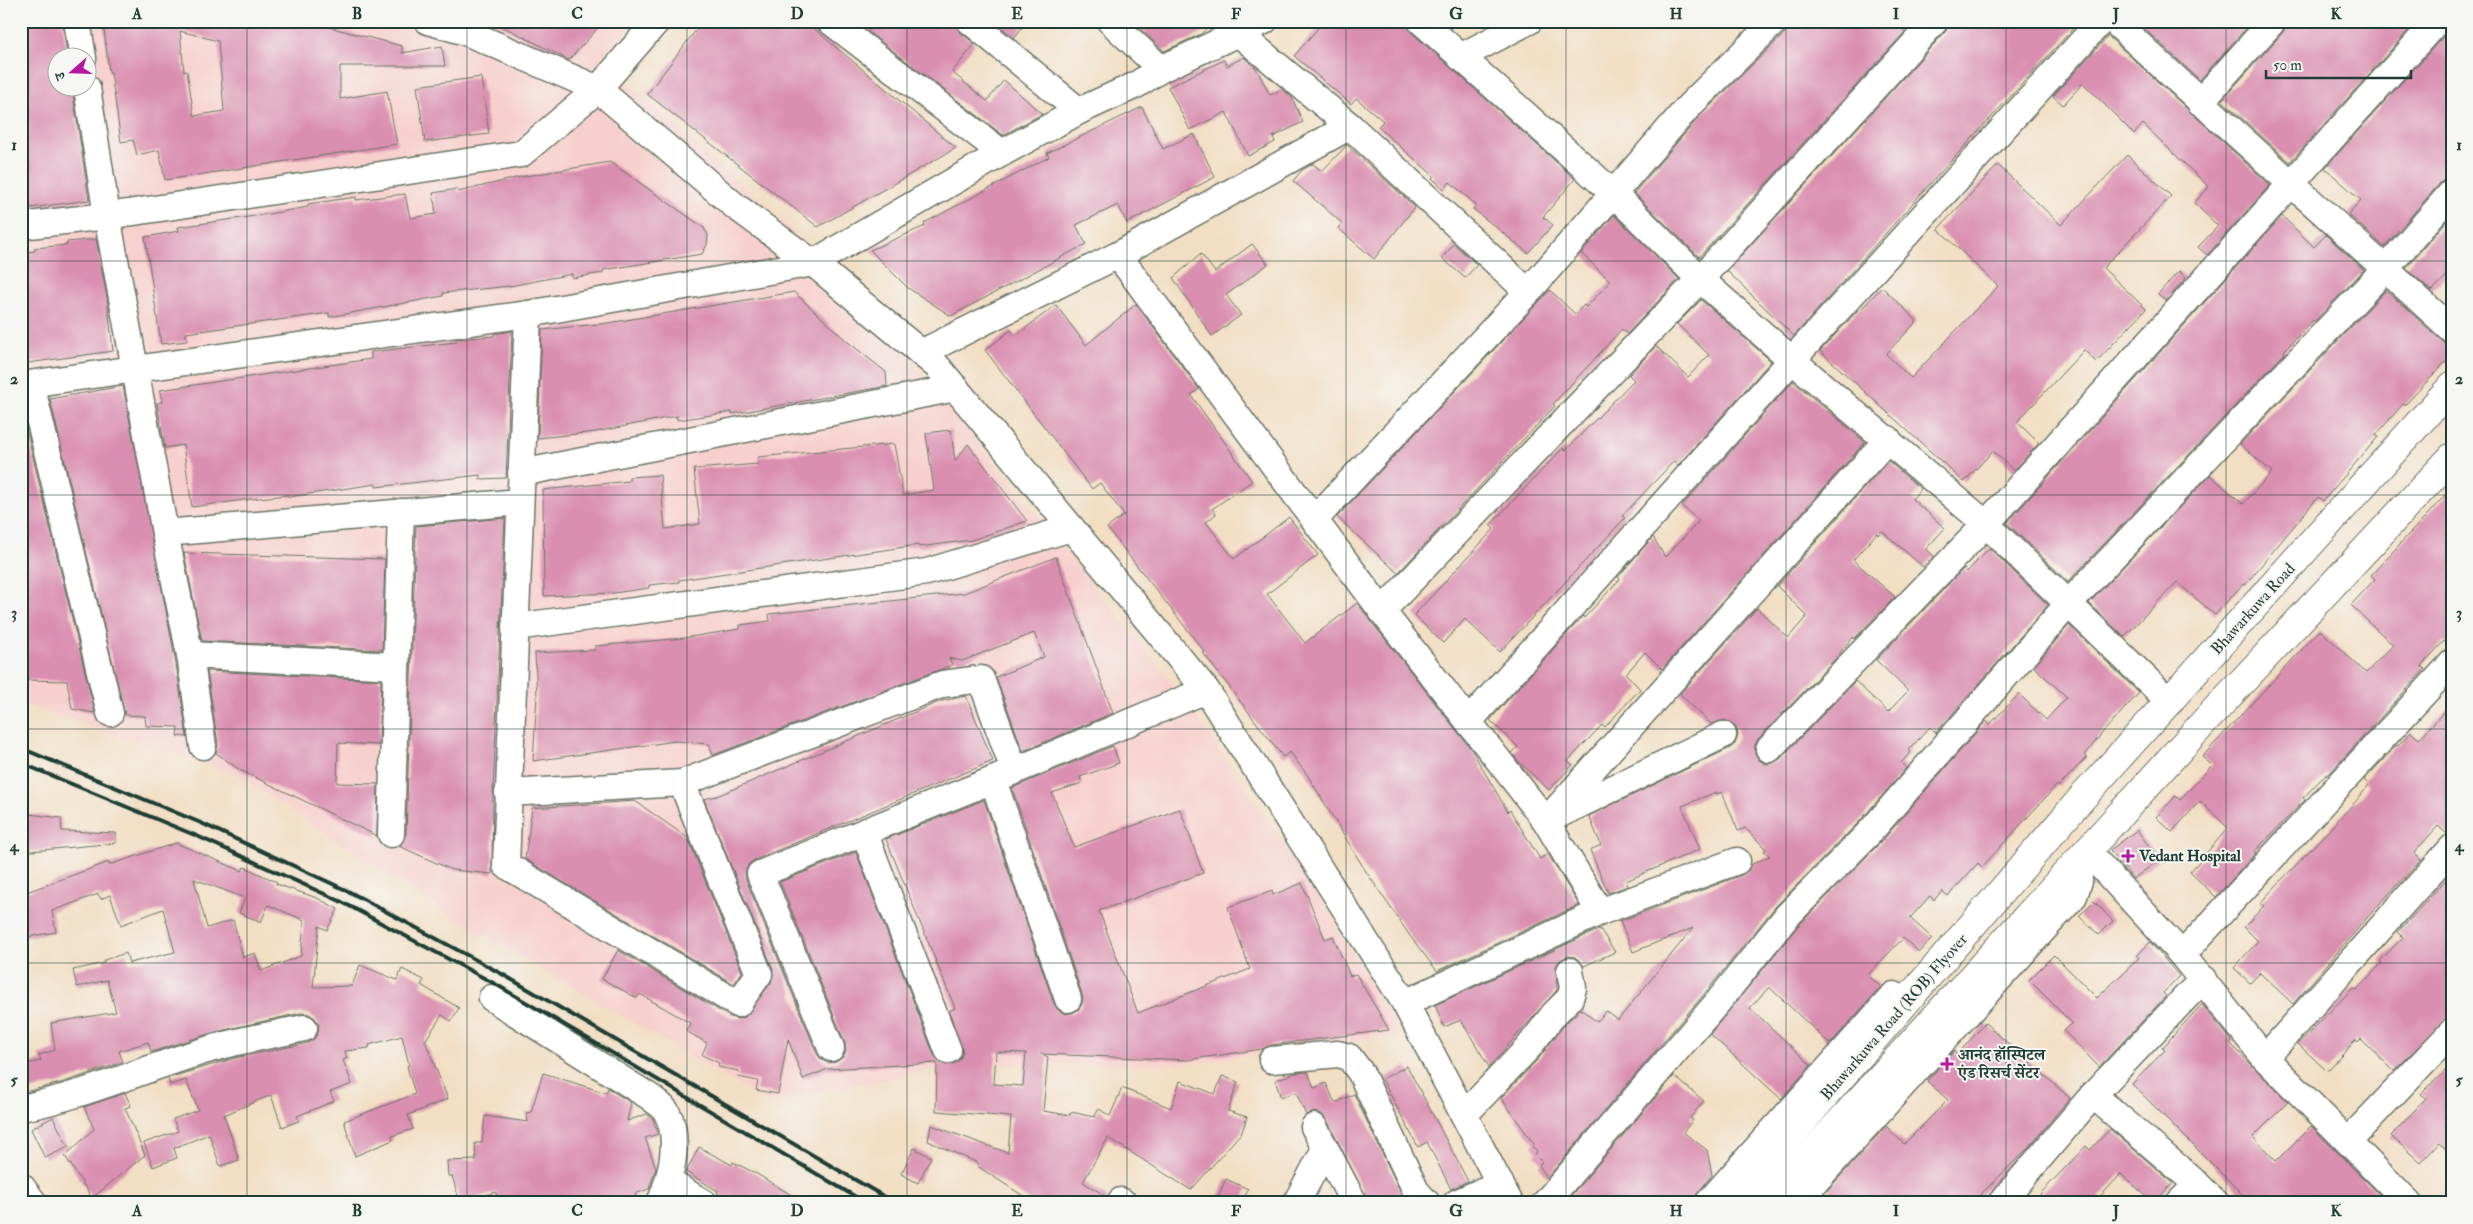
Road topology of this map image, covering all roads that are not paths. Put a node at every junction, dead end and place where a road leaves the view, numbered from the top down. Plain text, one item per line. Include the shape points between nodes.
1 (78, 21) edge
2 (428, 21) edge
3 (657, 21) edge
4 (970, 21) edge
5 (1110, 21) edge
6 (1264, 21) edge
7 (1420, 21) edge
8 (1529, 21) edge
9 (1775, 21) edge
10 (1935, 21) edge
11 (2101, 21) edge
12 (2114, 21) edge
13 (2273, 21) edge
14 (2437, 21) edge
15 (840, 24) edge
16 (1231, 28) edge
17 (82, 48) edge
18 (1460, 57) junction
19 (1161, 69) junction
20 (598, 90) junction
21 (89, 98) edge
22 (2200, 102) junction
23 (1079, 111) junction
24 (1350, 126) junction
25 (1002, 153) junction
26 (2291, 182) junction
27 (1613, 192) junction
28 (2452, 192) edge
29 (107, 216) junction
30 (21, 226) edge
31 (1118, 256) junction
32 (813, 263) junction
33 (2386, 268) junction
34 (1700, 279) junction
35 (1528, 292) junction
36 (528, 314) junction
37 (2452, 330) edge
38 (921, 353) junction
39 (1792, 360) junction
40 (135, 369) junction
41 (26, 384) edge
42 (2452, 386) edge
43 (956, 388) junction
44 (1888, 439) junction
45 (2452, 457) edge
46 (521, 473) junction
47 (520, 502) junction
48 (401, 512) junction
49 (1315, 519) junction
50 (1986, 524) junction
51 (1071, 528) junction
52 (164, 534) junction
53 (2069, 603) junction
54 (1382, 611) junction
55 (515, 627) junction
56 (190, 655) junction
57 (2452, 663) edge
58 (396, 666) junction
59 (1206, 690) junction
60 (2170, 702) junction
61 (110, 713) dead end
62 (1469, 721) junction
63 (1723, 734) dead end
64 (203, 746) dead end
65 (1770, 749) dead end
66 (1003, 775) junction
67 (682, 783) junction
68 (508, 793) junction
69 (1546, 821) junction
70 (864, 832) junction
71 (2055, 832) junction
72 (390, 834) dead end
73 (2452, 848) edge
74 (1737, 861) dead end
75 (2076, 864) junction
76 (1600, 912) junction
77 (2182, 954) junction
78 (1570, 971) dead end
79 (2203, 979) junction
80 (492, 998) dead end
81 (1068, 999) dead end
82 (1405, 1003) junction
83 (304, 1028) dead end
84 (2452, 1032) edge
85 (831, 1048) dead end
86 (948, 1050) dead end
87 (2264, 1058) junction
88 (1272, 1060) dead end
89 (2093, 1095) junction
90 (21, 1108) edge
91 (1464, 1114) junction
92 (2348, 1141) junction
93 (2197, 1184) junction
94 (21, 1186) edge
95 (665, 1192) edge
96 (1505, 1193) edge
97 (34, 1203) edge
98 (704, 1203) edge
99 (1296, 1203) edge
100 (1354, 1203) edge
101 (1427, 1203) edge
102 (1456, 1203) edge
103 (1545, 1203) edge
104 (1708, 1203) edge
105 (1732, 1203) edge
106 (1766, 1203) edge
107 (1796, 1203) edge
108 (2001, 1203) edge
109 (2179, 1203) edge
110 (2216, 1203) edge
111 (2409, 1203) edge

1 - 17 street
2 - 20 street via 466,32
3 - 20 street
4 - 23 street
5 - 19 street
6 - 16 street
7 - 18 street
8 - 18 street
9 - 27 street via 1689,106
10 - 34 street
11 - 39 street
12 - 22 street
13 - 22 street
14 - 26 street
15 - 25 street
16 - 19 street
16 - 24 street
18 - 27 street
19 - 23 street via 1136,85
20 - 29 street via 521,154
20 - 32 street via 735,206
21 - 29 street
22 - 26 street
23 - 25 street
24 - 31 street
24 - 35 street
25 - 32 street
26 - 33 street
26 - 50 street
27 - 34 street
27 - 35 street
28 - 33 street
29 - 30 street
29 - 40 street
31 - 38 street
31 - 49 street
32 - 36 street
32 - 38 street
33 - 37 street
33 - 53 street
34 - 39 street
34 - 54 street
35 - 49 street
36 - 40 street
36 - 46 street
38 - 43 street
39 - 44 street
39 - 62 street
40 - 41 street
40 - 52 street
41 - 61 street
42 - 60 main road, Bhawarkuwa Road
43 - 46 street
43 - 51 street
44 - 50 street
44 - 69 street
45 - 75 main road
46 - 47 street
47 - 48 street
47 - 55 street
48 - 52 street
48 - 58 street
49 - 54 street
50 - 53 street
50 - 65 street
51 - 55 street via 927,572
51 - 59 street
52 - 56 street
53 - 60 street
53 - 103 street via 1870,832 1787,916 1717,1003
54 - 62 street
55 - 68 street
56 - 58 street
56 - 64 street
57 - 77 street
58 - 72 street
59 - 66 street
59 - 82 street
60 - 71 main road, Bhawarkuwa Road
62 - 69 street
63 - 69 street
66 - 67 street via 981,679 943,684
66 - 70 street
66 - 81 street
67 - 68 street
67 - 68 street via 759,974 738,1004 506,865
69 - 76 street
70 - 85 street via 760,874
70 - 86 street
71 - 104 street via 2029,842
71 - 105 main road, Bhawarkuwa Road (ROB) Flyover
73 - 87 street
74 - 76 street
75 - 77 street
75 - 106 main road, Bhawarkuwa Road (ROB) Flyover
75 - 107 street via 2079,881 2074,896
76 - 82 street
77 - 79 street
78 - 91 street via 1573,988 1570,998 1528,1048
79 - 87 street
79 - 89 street
80 - 95 street via 666,1110 674,1129
82 - 91 street
83 - 90 street via 208,1049 45,1104
84 - 92 street
87 - 92 street
88 - 101 street via 1338,1054 1349,1058 1362,1073 1416,1192
89 - 93 street
89 - 108 street
91 - 96 street
92 - 111 street
93 - 109 street
93 - 110 street
94 - 97 street
95 - 98 street
96 - 102 street
99 - 100 street via 1320,1138

